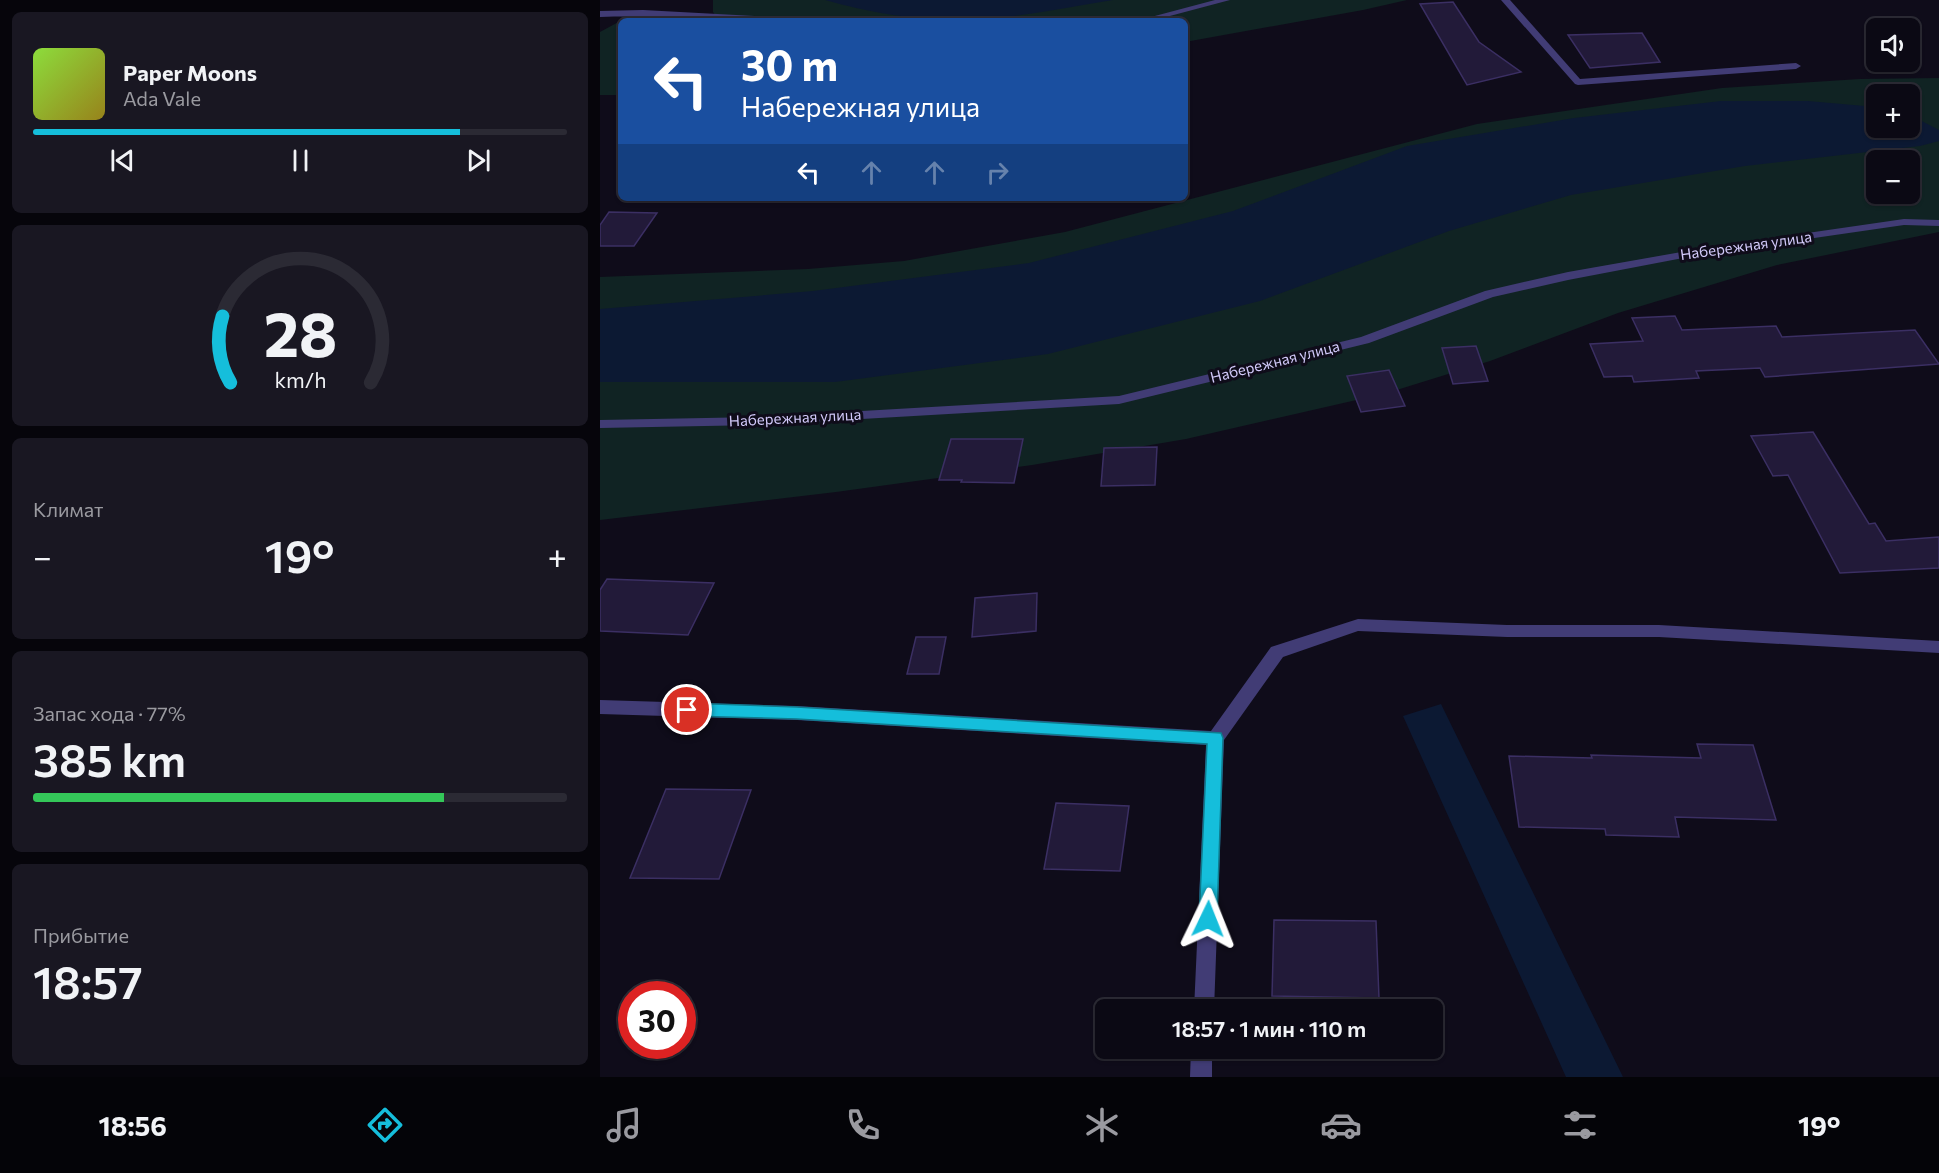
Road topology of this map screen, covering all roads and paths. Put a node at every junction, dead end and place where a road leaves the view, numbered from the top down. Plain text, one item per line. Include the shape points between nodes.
1 (1226, 0) edge
2 (1505, 0) edge
3 (600, 14) edge
4 (734, 18) edge
5 (1152, 18) edge
6 (1796, 66) dead end
7 (1939, 223) edge
8 (600, 424) edge
9 (1939, 647) edge
10 (600, 707) edge
11 (1215, 738) junction
12 (1204, 999) edge
13 (1202, 1059) edge
14 (1201, 1077) edge

1 - 5 street
2 - 6 street via 1578,82
3 - 4 street
7 - 8 street, Набережная улица via 1904,222 1704,251 1568,276 1489,294 1365,340 1119,400 758,421
9 - 11 street via 1659,631 1507,631 1358,625 1277,652
10 - 11 street via 797,713
11 - 12 street
13 - 14 street

